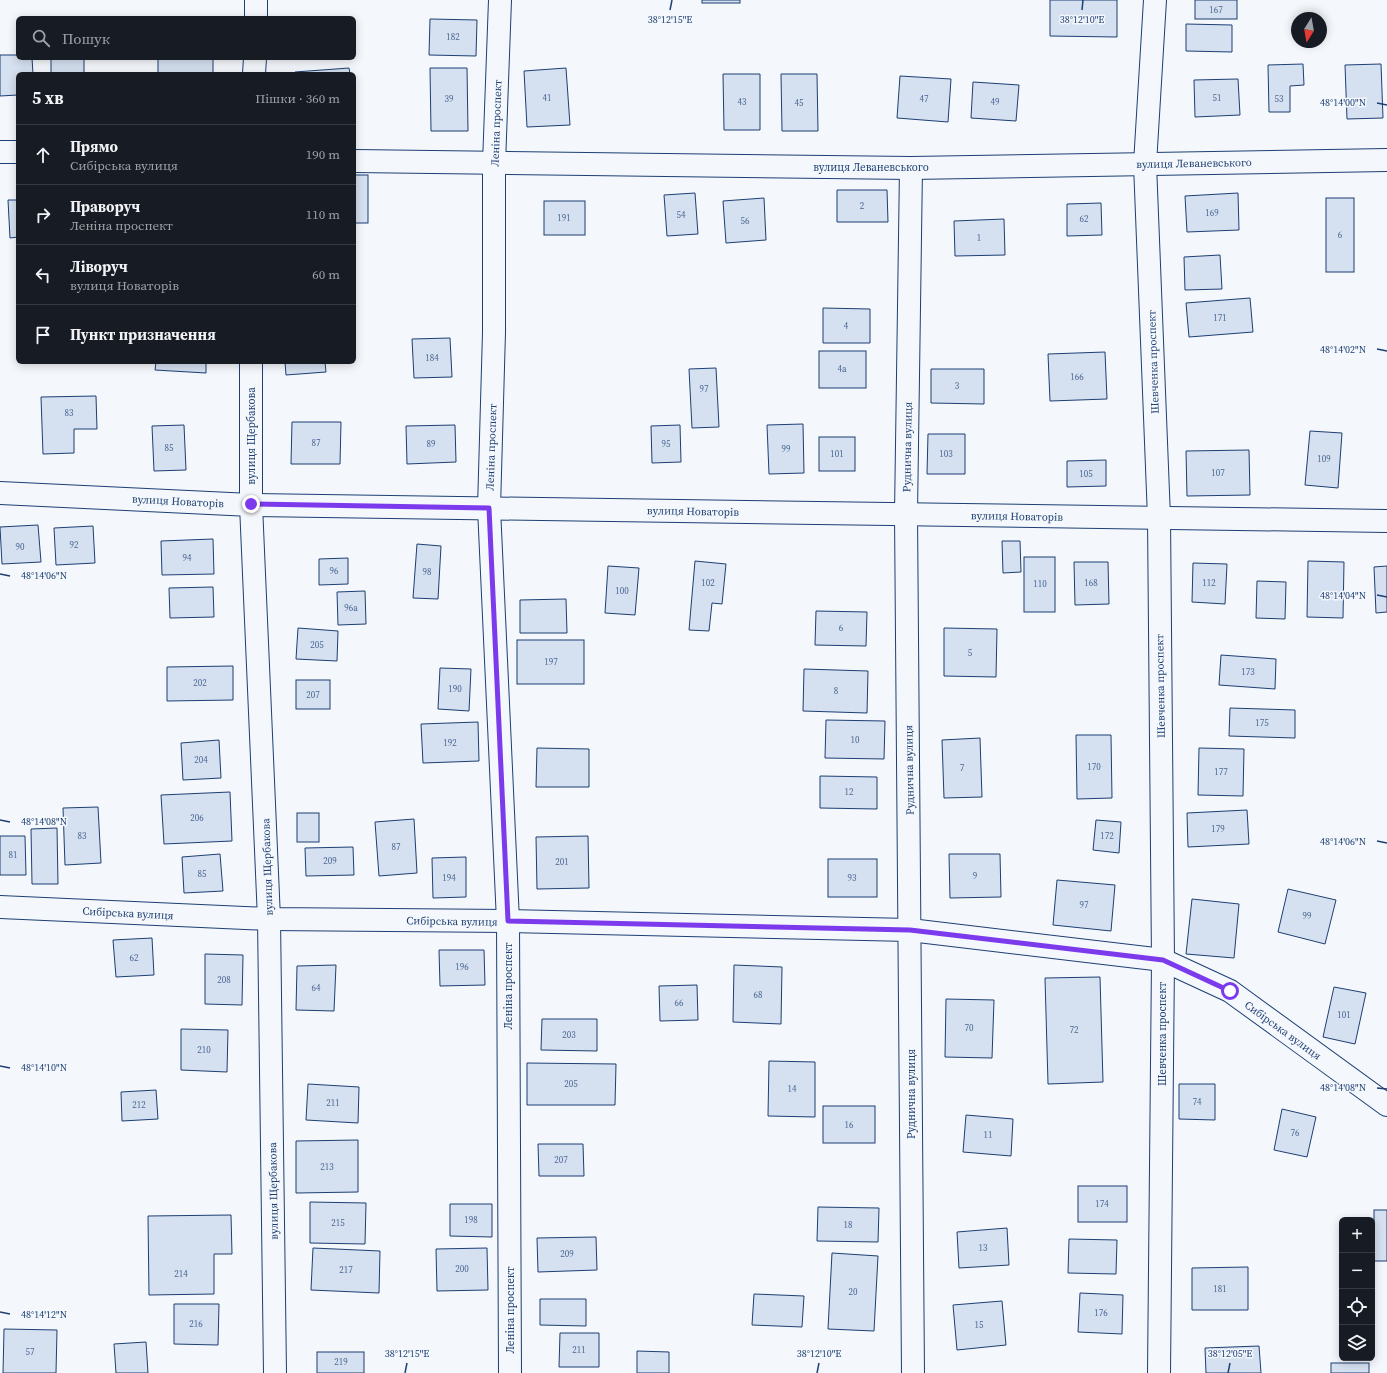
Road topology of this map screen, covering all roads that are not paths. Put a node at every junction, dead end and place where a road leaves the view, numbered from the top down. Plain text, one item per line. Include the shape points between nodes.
1 (256, 0) edge
2 (500, 0) edge
3 (1155, 0) edge
4 (256, 16) edge
5 (255, 60) edge
6 (254, 72) edge
7 (0, 152) edge
8 (16, 152) edge
9 (1387, 160) edge
10 (356, 161) edge
11 (494, 164) junction
12 (1145, 164) junction
13 (911, 168) junction
14 (251, 364) edge
15 (0, 493) edge
16 (251, 504) junction
17 (489, 508) junction
18 (906, 514) junction
19 (1159, 518) junction
20 (1387, 521) edge
21 (0, 907) edge
22 (269, 919) junction
23 (508, 921) junction
24 (910, 930) junction
25 (1163, 960) junction
26 (1387, 1106) edge
27 (275, 1373) edge
28 (510, 1373) edge
29 (913, 1373) edge
30 (1159, 1373) edge

1 - 4 street
2 - 11 street, Леніна проспект
3 - 12 street, Шевченка проспект
5 - 6 street
7 - 8 street
9 - 12 street, вулиця Леваневського
10 - 11 street, вулиця Леваневського
11 - 13 street, вулиця Леваневського
11 - 17 street, Леніна проспект via 494,332
12 - 13 street, вулиця Леваневського
12 - 19 street, Шевченка проспект
13 - 18 street, Руднична вулиця
14 - 16 street, вулиця Щербакова
15 - 16 street, вулиця Новаторів
16 - 17 street, вулиця Новаторів
16 - 22 street, вулиця Щербакова
17 - 18 street, вулиця Новаторів
17 - 23 street, Леніна проспект
18 - 19 street, вулиця Новаторів
18 - 24 street, Руднична вулиця
19 - 20 street, вулиця Новаторів
19 - 25 street, Шевченка проспект
21 - 22 street, Сибірська вулиця
22 - 23 street, Сибірська вулиця
22 - 27 street, вулиця Щербакова
23 - 24 street, Сибірська вулиця
23 - 28 street, Леніна проспект
24 - 25 street, Сибірська вулиця
24 - 29 street, Руднична вулиця
25 - 26 street, Сибірська вулиця via 1230,991
25 - 30 street, Шевченка проспект

